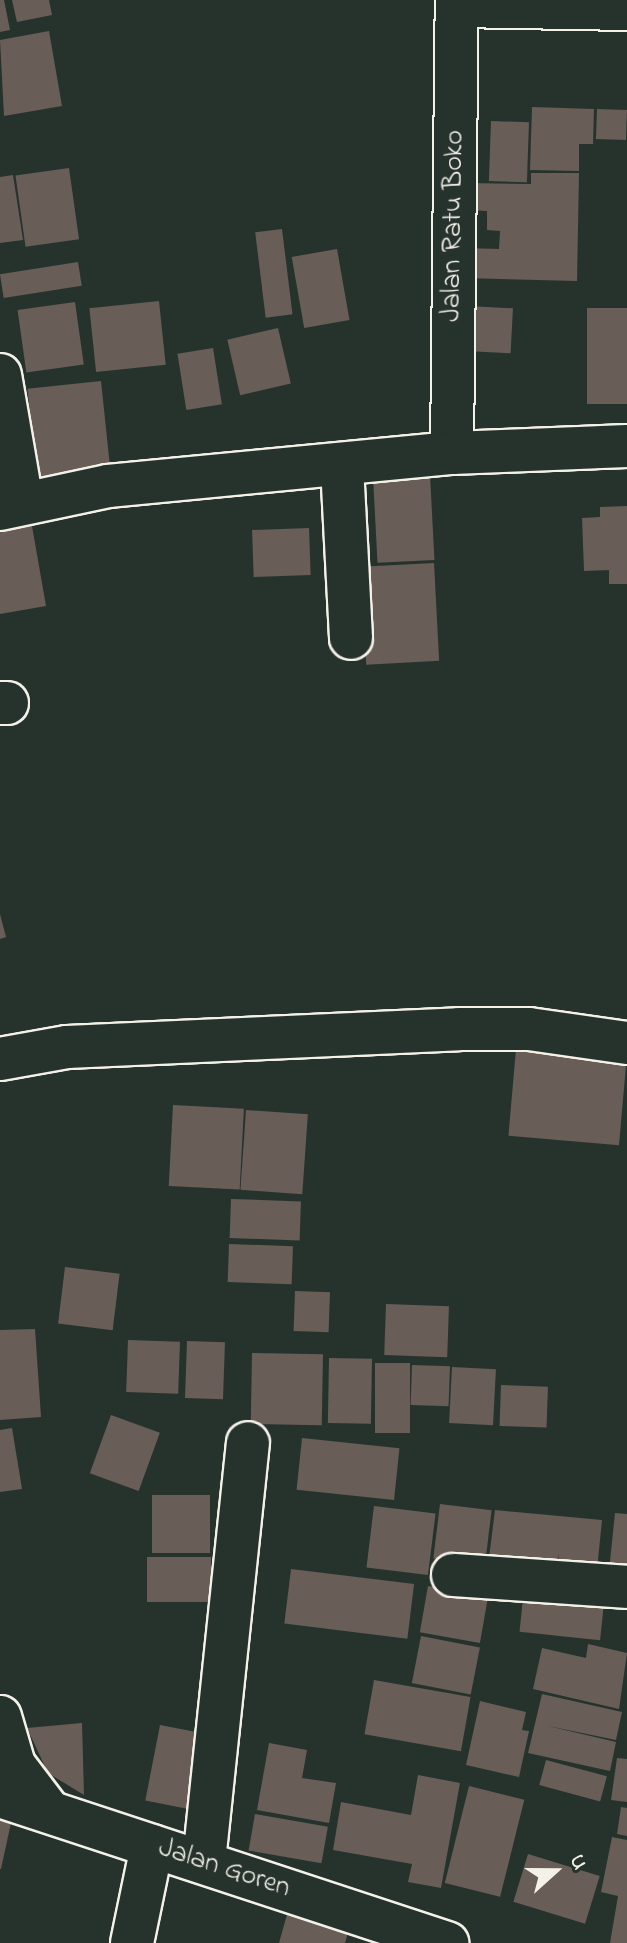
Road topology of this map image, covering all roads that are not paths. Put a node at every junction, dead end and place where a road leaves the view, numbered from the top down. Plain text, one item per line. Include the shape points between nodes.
1 (457, 3) edge
2 (627, 9) edge
3 (0, 375) edge
4 (627, 446) edge
5 (452, 453) junction
6 (342, 466) junction
7 (11, 506) edge
8 (351, 638) dead end
9 (627, 1043) edge
10 (0, 1059) edge
11 (248, 1443) dead end
12 (453, 1575) dead end
13 (627, 1587) edge
14 (2, 1741) edge
15 (0, 1796) edge
16 (49, 1811) junction
17 (152, 1846) junction
18 (204, 1861) junction
19 (132, 1943) edge
20 (447, 1943) edge

1 - 2 street
1 - 5 street, Jalan Ratu Boko
3 - 7 street
4 - 5 street
5 - 6 street
6 - 7 street via 108,486
6 - 8 street
9 - 10 street via 529,1029 459,1029 67,1047
11 - 18 street
12 - 13 street
14 - 16 street via 23,1782
15 - 16 street, Jalan Goren
16 - 17 street, Jalan Goren
17 - 18 street, Jalan Goren
17 - 19 street
18 - 20 street, Jalan Goren

